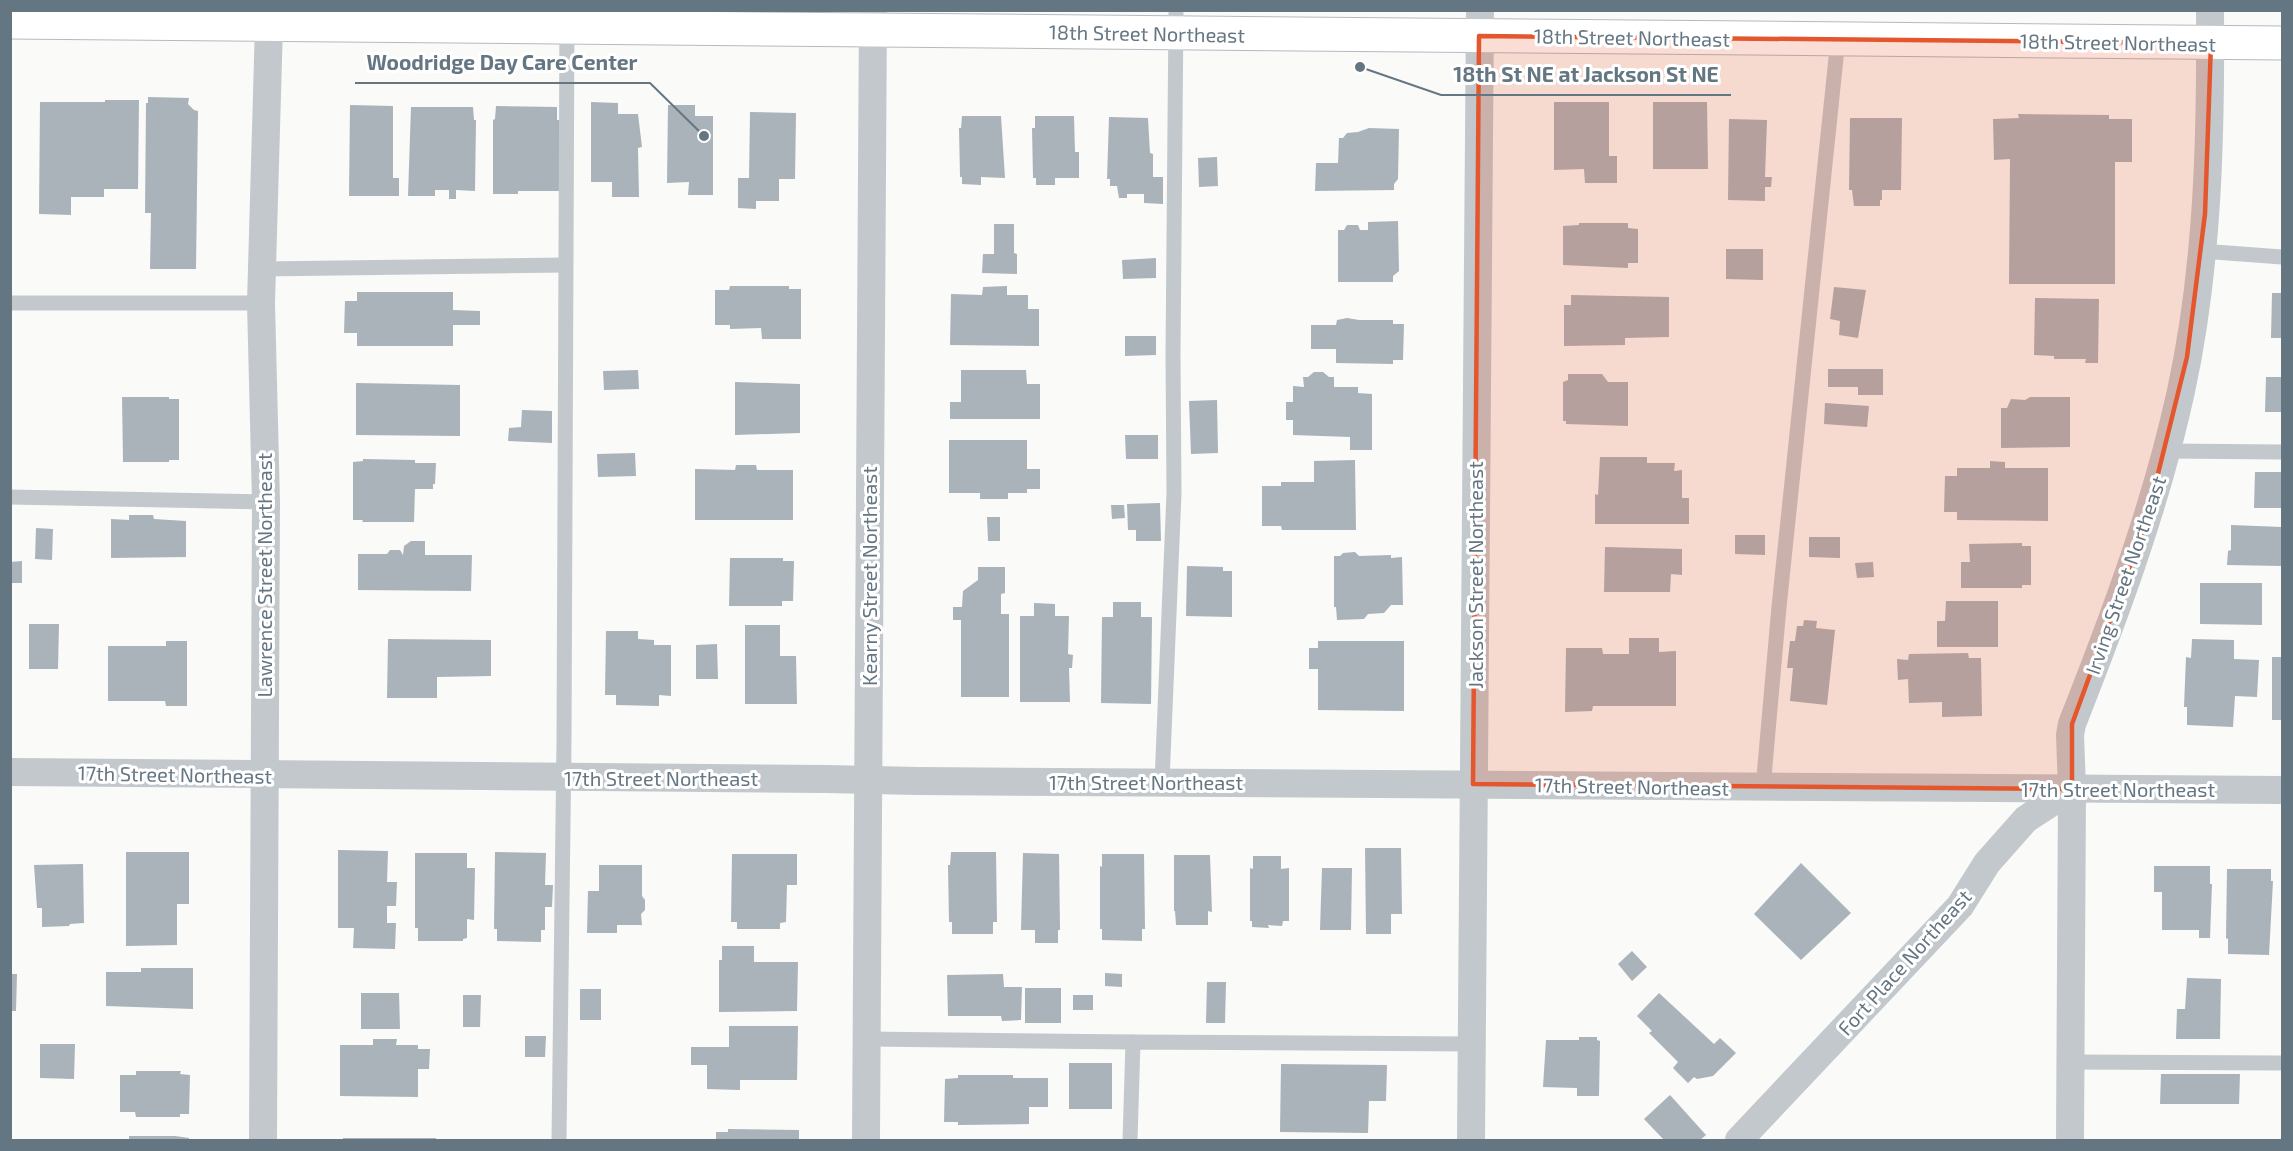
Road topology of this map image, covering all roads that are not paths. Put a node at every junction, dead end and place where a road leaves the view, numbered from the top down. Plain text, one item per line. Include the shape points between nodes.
1 (2210, 10) edge
2 (267, 17) edge
3 (566, 19) edge
4 (873, 20) edge
5 (10, 22) edge
6 (1175, 22) edge
7 (1479, 23) edge
8 (1838, 39) junction
9 (2211, 43) junction
10 (2283, 43) edge
11 (2201, 251) junction
12 (2283, 257) edge
13 (564, 266) junction
14 (261, 269) junction
15 (10, 303) edge
16 (261, 303) junction
17 (2167, 451) junction
18 (2283, 452) edge
19 (10, 497) edge
20 (266, 502) junction
21 (10, 772) edge
22 (264, 775) junction
23 (563, 777) junction
24 (868, 780) junction
25 (1162, 782) junction
26 (1473, 784) junction
27 (1764, 788) junction
28 (2072, 789) junction
29 (2283, 790) edge
30 (866, 1039) junction
31 (1133, 1042) junction
32 (1472, 1044) junction
33 (2071, 1062) junction
34 (2283, 1063) edge
35 (263, 1140) edge
36 (560, 1140) edge
37 (866, 1140) edge
38 (1130, 1140) edge
39 (1471, 1140) edge
40 (1738, 1140) edge
41 (2070, 1140) edge

1 - 9 street, Irving Street Northeast
2 - 3 main road, 18th Street Northeast
2 - 5 main road, 18th Street Northeast
2 - 14 street, Lawrence Street Northeast
3 - 4 main road, 18th Street Northeast
3 - 13 lane
4 - 6 main road, 18th Street Northeast
4 - 24 street, Kearny Street Northeast
6 - 7 main road, 18th Street Northeast
6 - 25 lane via 1174,493
7 - 8 main road, 18th Street Northeast
7 - 26 street, Jackson Street Northeast
8 - 9 main road, 18th Street Northeast
8 - 27 lane
9 - 10 main road, 18th Street Northeast
9 - 11 street, Irving Street Northeast via 2208,169
11 - 12 lane
11 - 17 street, Irving Street Northeast via 2187,357
13 - 14 lane
13 - 23 lane
14 - 16 street, Lawrence Street Northeast
15 - 16 lane
16 - 20 street, Lawrence Street Northeast
17 - 18 lane
17 - 28 street, Irving Street Northeast via 2136,555 2072,724
19 - 20 lane
20 - 22 street, Lawrence Street Northeast
21 - 22 street, 17th Street Northeast
22 - 23 street, 17th Street Northeast
22 - 35 street, Lawrence Street Northeast
23 - 24 street, 17th Street Northeast
23 - 36 lane
24 - 25 street, 17th Street Northeast
24 - 30 street, Kearny Street Northeast
25 - 26 street, 17th Street Northeast
26 - 27 street, 17th Street Northeast
26 - 32 street, Jackson Street Northeast
27 - 28 street, 17th Street Northeast
28 - 29 street, 17th Street Northeast
28 - 33 street, Irving Street Northeast
28 - 40 street, Fort Place Northeast via 2026,819 1987,863 1960,906
30 - 31 lane
30 - 37 street, Kearny Street Northeast
31 - 32 lane
31 - 38 lane
32 - 39 street, Jackson Street Northeast
33 - 34 lane
33 - 41 street, Irving Street Northeast

